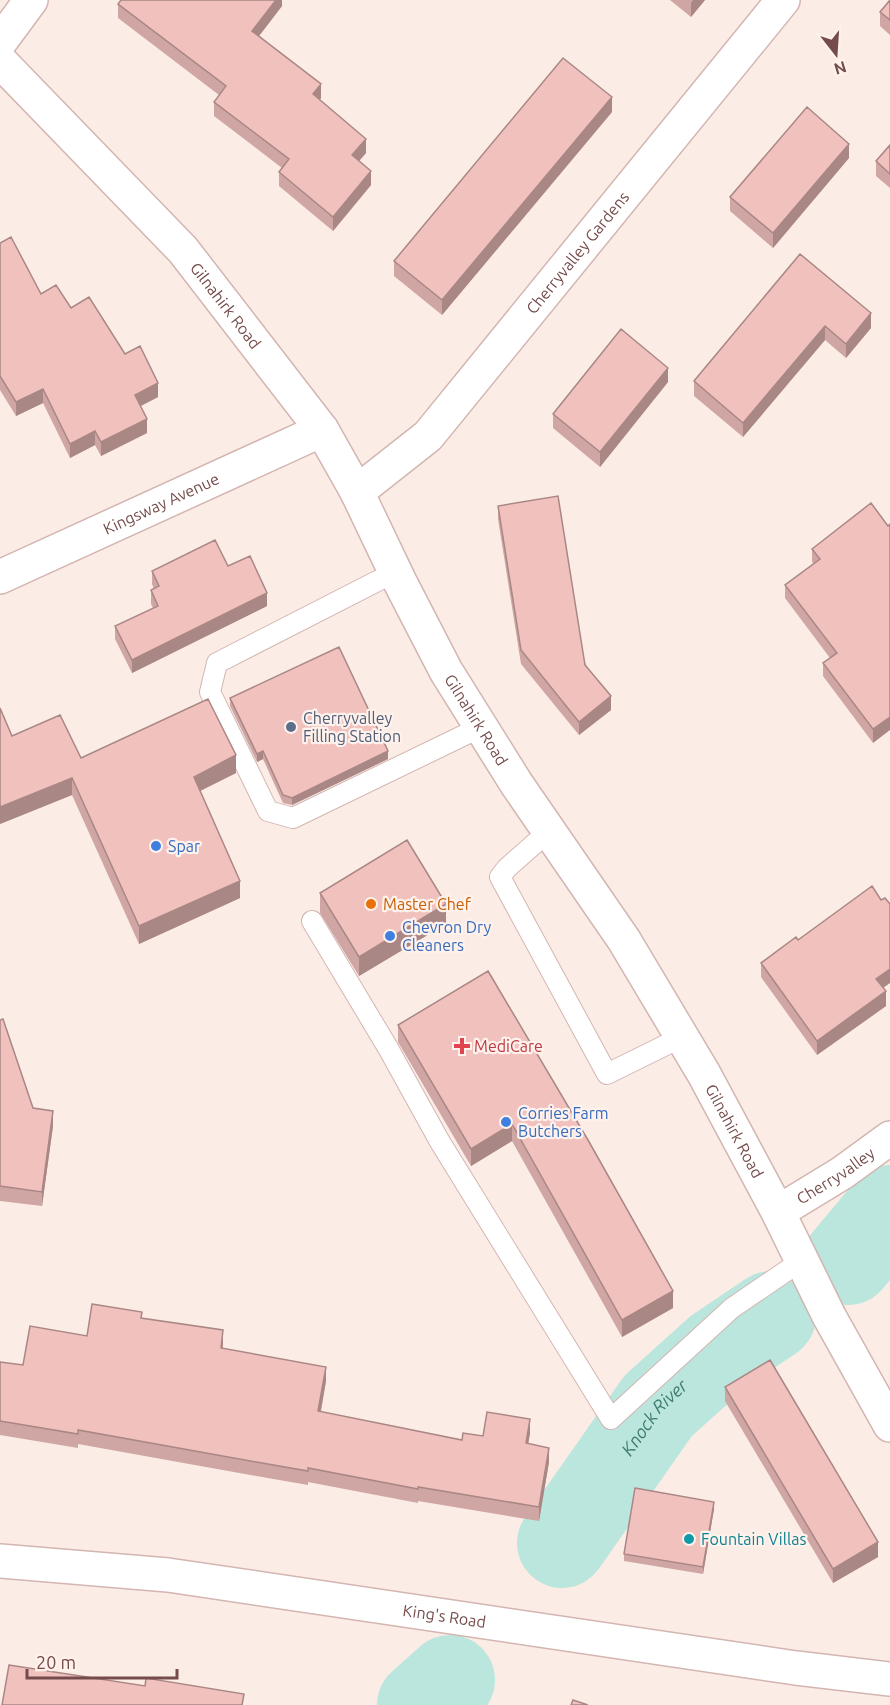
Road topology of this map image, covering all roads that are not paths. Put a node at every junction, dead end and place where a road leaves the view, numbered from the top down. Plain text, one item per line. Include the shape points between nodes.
1 (32, 0) edge
2 (783, 0) edge
3 (0, 42) edge
4 (0, 61) edge
5 (322, 430) junction
6 (357, 492) junction
7 (395, 572) junction
8 (0, 577) edge
9 (481, 727) junction
10 (549, 831) junction
11 (312, 921) dead end
12 (682, 1037) junction
13 (890, 1138) edge
14 (778, 1212) junction
15 (801, 1261) junction
16 (890, 1425) edge
17 (0, 1561) edge
18 (890, 1679) edge

1 - 3 street
2 - 6 street, Cherryvalley Gardens via 428,436
4 - 5 street, Gilnahirk Road via 183,250
5 - 6 street, Gilnahirk Road
5 - 8 street, Kingsway Avenue
6 - 7 street, Gilnahirk Road
7 - 9 street, Gilnahirk Road via 446,671
7 - 9 lane via 217,663 210,692 268,812 293,818
9 - 10 street, Gilnahirk Road
10 - 12 street, Gilnahirk Road via 624,940
10 - 12 lane via 500,877 607,1074
11 - 15 lane via 440,1142 611,1419 732,1308
12 - 14 street, Gilnahirk Road
13 - 14 street, Cherryvalley
14 - 15 street, Gilnahirk Road
15 - 16 street, Gilnahirk Road
17 - 18 street, King's Road via 168,1575

